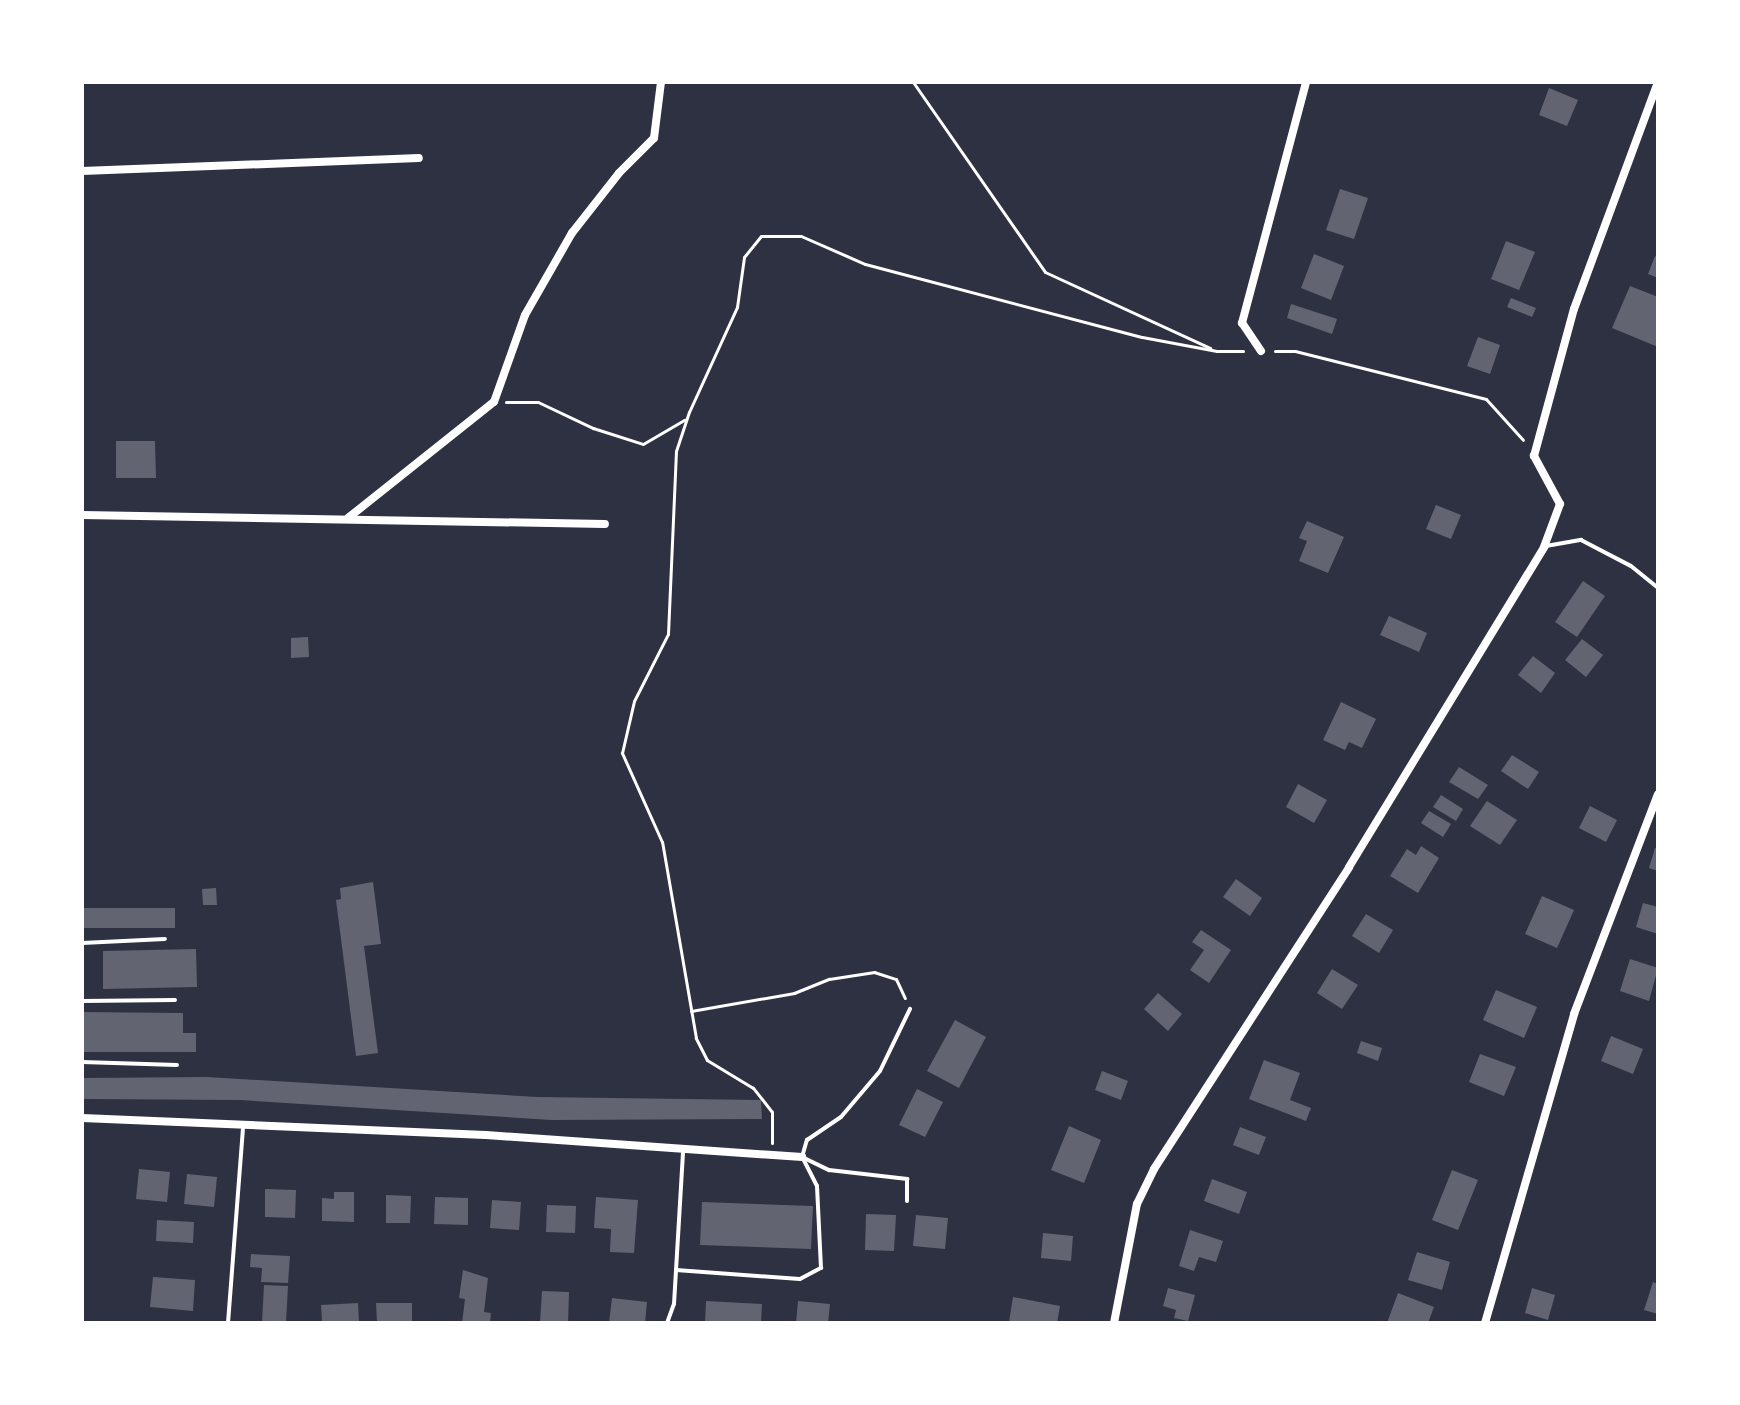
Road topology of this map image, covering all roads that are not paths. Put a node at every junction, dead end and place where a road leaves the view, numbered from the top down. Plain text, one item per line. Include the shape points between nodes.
1 (661, 82) edge
2 (1306, 82) edge
3 (1658, 82) edge
4 (419, 158) dead end
5 (82, 171) edge
6 (1261, 351) road end
7 (82, 515) edge
8 (348, 518) junction
9 (605, 524) dead end
10 (1544, 547) junction
11 (1658, 588) edge
12 (1658, 794) edge
13 (165, 939) dead end
14 (82, 943) edge
15 (175, 1000) dead end
16 (82, 1001) edge
17 (910, 1009) road end
18 (82, 1062) edge
19 (177, 1065) dead end
20 (82, 1118) edge
21 (243, 1125) junction
22 (684, 1149) junction
23 (802, 1157) junction
24 (907, 1201) dead end
25 (676, 1270) junction
26 (228, 1323) edge
27 (667, 1323) edge
28 (1114, 1323) edge
29 (1485, 1323) edge

1 - 8 street via 654,138 572,233 525,315 494,402
2 - 6 street via 1242,323
3 - 10 street via 1574,309 1534,456 1560,504
4 - 5 street
7 - 8 street
8 - 9 street
10 - 11 lane via 1581,540 1631,566
10 - 28 street via 1349,867 1154,1169 1137,1204
12 - 29 street via 1574,1014
13 - 14 lane
15 - 16 lane
17 - 23 lane via 880,1071 841,1117 807,1140
18 - 19 lane
20 - 21 street
21 - 22 street
21 - 26 lane
22 - 23 street
22 - 25 lane
23 - 24 lane via 829,1170 907,1179
23 - 25 lane via 817,1186 821,1268 800,1279
25 - 27 lane

